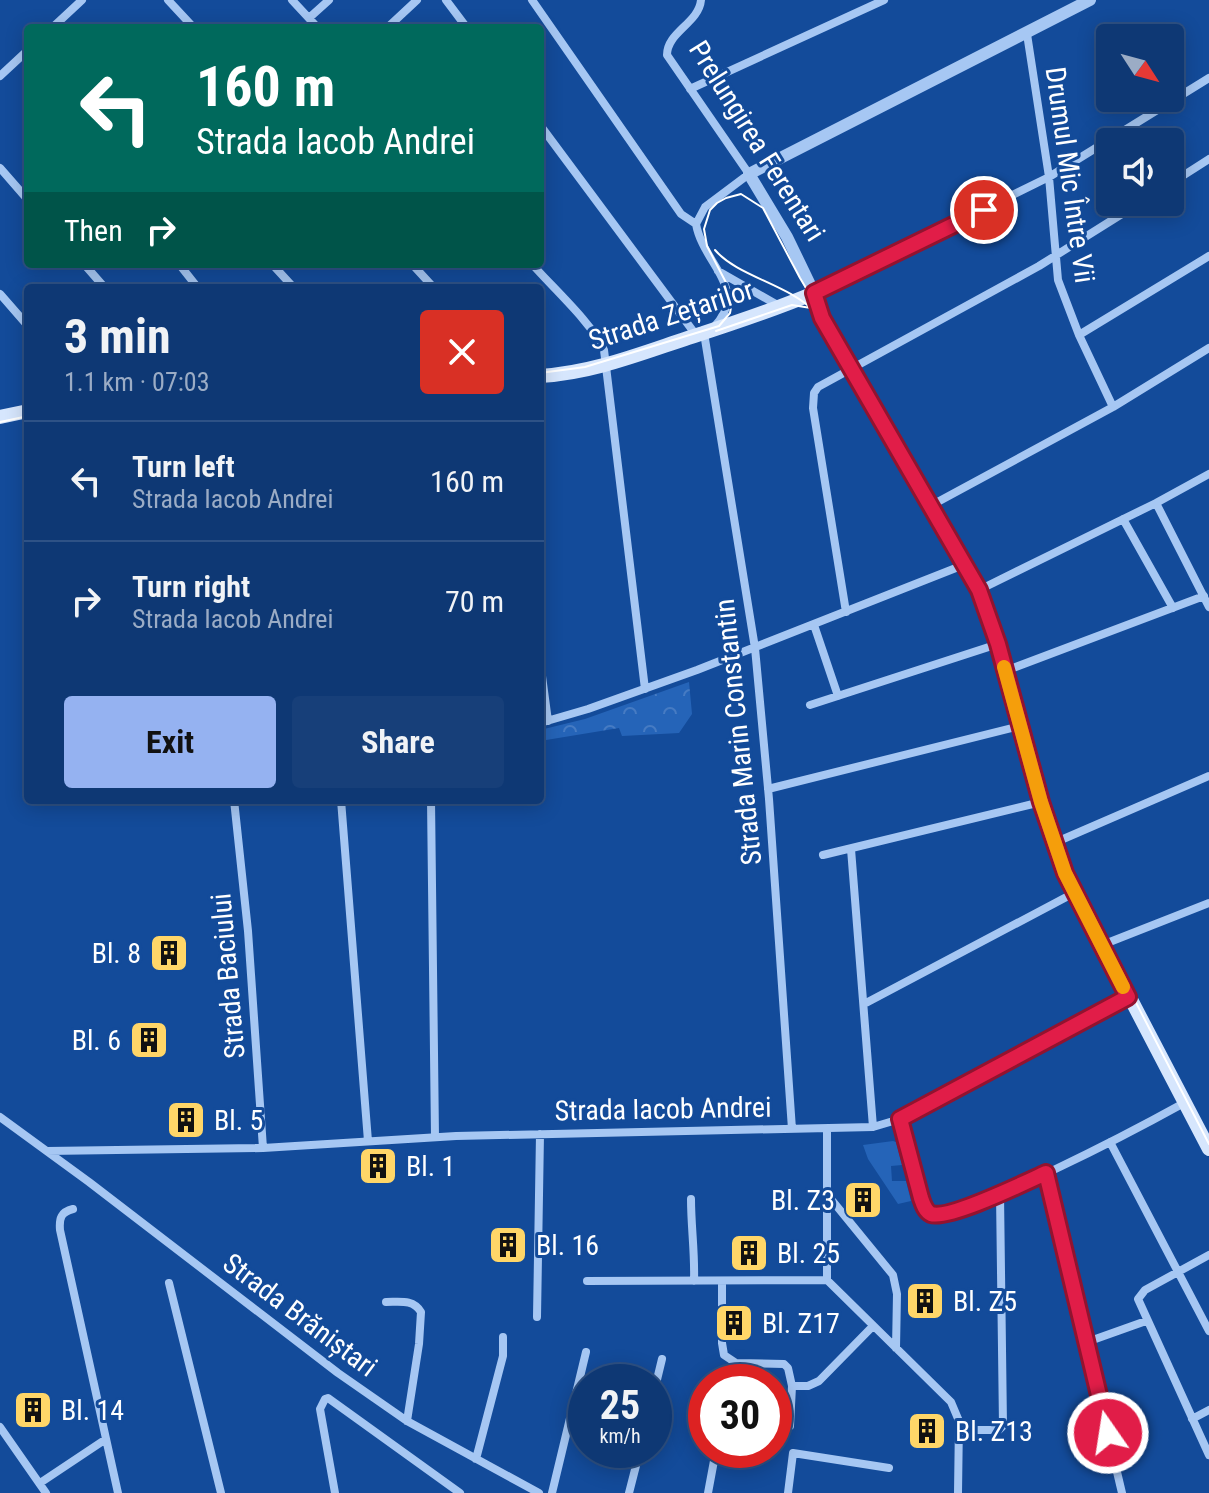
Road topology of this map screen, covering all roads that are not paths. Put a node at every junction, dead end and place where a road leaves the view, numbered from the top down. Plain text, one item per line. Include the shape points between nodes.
1 (82, 0) edge
2 (168, 0) edge
3 (292, 0) edge
4 (329, 0) edge
5 (417, 0) edge
6 (446, 0) edge
7 (532, 0) edge
8 (701, 0) edge
9 (884, 0) edge
10 (1090, 0) edge
11 (309, 18) junction
12 (59, 24) edge
13 (190, 24) edge
14 (314, 24) edge
15 (391, 24) edge
16 (464, 24) edge
17 (1027, 34) junction
18 (24, 54) edge
19 (0, 76) edge
20 (1209, 78) edge
21 (690, 89) junction
22 (544, 130) edge
23 (1209, 159) edge
24 (0, 168) edge
25 (749, 174) junction
26 (1184, 175) edge
27 (1049, 177) junction
28 (24, 195) edge
29 (1119, 216) edge
30 (696, 224) junction
31 (1056, 256) junction
32 (1209, 256) edge
33 (88, 268) edge
34 (182, 268) edge
35 (276, 268) edge
36 (416, 268) edge
37 (536, 268) edge
38 (718, 270) junction
39 (102, 284) edge
40 (195, 284) edge
41 (290, 284) edge
42 (430, 284) edge
43 (814, 293) junction
44 (0, 294) edge
45 (781, 307) junction
46 (822, 318) junction
47 (24, 321) edge
48 (703, 333) junction
49 (1079, 335) junction
50 (1209, 348) edge
51 (606, 365) junction
52 (851, 368) junction
53 (544, 375) edge
54 (1113, 407) junction
55 (24, 412) edge
56 (0, 417) edge
57 (1209, 474) edge
58 (1156, 503) junction
59 (932, 505) junction
60 (1123, 519) junction
61 (966, 564) junction
62 (979, 590) junction
63 (1204, 596) junction
64 (1209, 607) edge
65 (1173, 608) junction
66 (846, 612) junction
67 (814, 625) junction
68 (998, 644) junction
69 (755, 648) junction
70 (1005, 671) junction
71 (645, 689) junction
72 (838, 696) junction
73 (810, 705) dead end
74 (544, 722) edge
75 (1020, 726) junction
76 (1209, 776) edge
77 (768, 789) junction
78 (1041, 802) junction
79 (234, 804) edge
80 (341, 804) edge
81 (431, 804) edge
82 (1054, 843) junction
83 (851, 849) junction
84 (823, 855) dead end
85 (1074, 893) junction
86 (1209, 903) edge
87 (1101, 945) junction
88 (1128, 997) junction
89 (864, 1004) junction
90 (1184, 1103) junction
91 (0, 1117) edge
92 (900, 1119) junction
93 (873, 1127) junction
94 (792, 1129) junction
95 (827, 1129) junction
96 (540, 1134) junction
97 (435, 1137) junction
98 (368, 1141) junction
99 (1110, 1142) junction
100 (263, 1148) junction
101 (1209, 1149) edge
102 (47, 1151) junction
103 (1046, 1173) junction
104 (826, 1193) junction
105 (1000, 1194) junction
106 (691, 1199) dead end
107 (73, 1209) dead end
108 (1209, 1255) edge
109 (1177, 1272) junction
110 (827, 1280) junction
111 (587, 1281) dead end
112 (694, 1281) junction
113 (722, 1281) junction
114 (169, 1283) dead end
115 (386, 1302) dead end
116 (537, 1317) dead end
117 (1146, 1321) junction
118 (873, 1326) junction
119 (1209, 1331) edge
120 (503, 1337) dead end
121 (1087, 1342) junction
122 (896, 1348) junction
123 (586, 1352) dead end
124 (662, 1359) dead end
125 (661, 1364) edge
126 (784, 1364) edge
127 (792, 1386) edge
128 (1209, 1410) edge
129 (1192, 1419) junction
130 (407, 1421) junction
131 (0, 1427) edge
132 (959, 1430) junction
133 (106, 1439) junction
134 (1209, 1455) edge
135 (476, 1459) junction
136 (635, 1468) edge
137 (713, 1468) edge
138 (889, 1468) dead end
139 (40, 1483) junction
140 (46, 1493) edge
141 (118, 1493) edge
142 (221, 1493) edge
143 (335, 1493) edge
144 (460, 1493) edge
145 (539, 1493) edge
146 (552, 1493) edge
147 (629, 1493) edge
148 (708, 1493) edge
149 (788, 1493) edge
150 (958, 1493) edge
151 (1122, 1493) edge

1 - 12 street
2 - 13 street
3 - 11 street
4 - 11 street
5 - 15 street
6 - 16 street
7 - 30 street via 681,214
8 - 21 street, Prelungirea Ferentari via 697,13 666,51
9 - 21 street
10 - 17 street
11 - 14 street
17 - 25 street
17 - 27 street, Drumul Mic Între Vii
18 - 19 street
20 - 27 street
21 - 25 street, Prelungirea Ferentari
22 - 48 street, Strada Marin Constantin
23 - 26 street
24 - 28 street
25 - 30 street via 705,207
25 - 43 street, Prelungirea Ferentari
27 - 31 street, Drumul Mic Între Vii
27 - 43 street
29 - 31 street
30 - 38 street
31 - 49 street, Drumul Mic Între Vii via 1058,280
31 - 52 street
32 - 49 street
33 - 39 street
34 - 40 street
35 - 41 street
36 - 42 street
37 - 51 street via 599,340
38 - 45 street
38 - 48 street via 729,305
43 - 45 main road, Strada Zețarilor
43 - 46 main road, Prelungirea Ferentari
44 - 47 street
45 - 46 main road
45 - 48 main road, Strada Zețarilor
46 - 52 main road, Prelungirea Ferentari
48 - 51 main road, Strada Zețarilor
48 - 69 street, Strada Marin Constantin
49 - 54 street, Drumul Mic Între Vii
50 - 54 street
51 - 53 main road, Strada Zețarilor
51 - 71 street
52 - 59 main road, Prelungirea Ferentari
52 - 66 street via 818,387 813,400
54 - 59 street
55 - 56 main road
57 - 58 street
58 - 60 street
58 - 63 street
59 - 61 main road, Prelungirea Ferentari
60 - 62 street
60 - 65 street
61 - 62 main road, Prelungirea Ferentari
61 - 66 street
62 - 68 main road, Prelungirea Ferentari
63 - 64 street
63 - 65 street
65 - 70 street
66 - 67 street
67 - 69 street
67 - 72 street
68 - 70 main road, Prelungirea Ferentari
68 - 72 street
69 - 71 street
69 - 77 street, Strada Marin Constantin
70 - 75 main road, Prelungirea Ferentari
71 - 74 street
72 - 73 street
75 - 77 street
75 - 78 main road, Prelungirea Ferentari
76 - 82 street
77 - 94 street, Strada Marin Constantin
78 - 82 main road, Prelungirea Ferentari
78 - 83 street
79 - 100 street, Strada Baciului
80 - 98 street
81 - 97 street
82 - 85 main road, Prelungirea Ferentari
83 - 84 street
83 - 89 street
85 - 87 main road, Prelungirea Ferentari
85 - 89 street
86 - 87 street
87 - 88 main road, Prelungirea Ferentari
88 - 90 main road, Prelungirea Ferentari
88 - 92 street, Strada Iacob Andrei
89 - 93 street
90 - 99 street
90 - 101 main road, Prelungirea Ferentari
91 - 102 street, Strada Brăniștari
92 - 93 street, Strada Iacob Andrei
92 - 105 street via 921,1198 930,1213 949,1213
93 - 95 street, Strada Iacob Andrei
94 - 95 street, Strada Iacob Andrei
94 - 96 street, Strada Iacob Andrei
95 - 104 street
96 - 97 street, Strada Iacob Andrei
96 - 116 street
97 - 98 street, Strada Iacob Andrei
98 - 100 street, Strada Iacob Andrei
99 - 103 street
99 - 109 street
100 - 102 street, Strada Iacob Andrei
102 - 130 street, Strada Brăniștari
103 - 105 street
103 - 121 street
104 - 110 street
104 - 122 street via 893,1275
105 - 132 street via 1003,1426
106 - 112 street
107 - 133 street via 59,1220
108 - 109 street
109 - 117 street via 1140,1295
109 - 119 street
110 - 113 street
110 - 118 street
111 - 112 street
112 - 113 street
113 - 126 street via 727,1359
114 - 142 street
115 - 130 street via 407,1302 421,1312
117 - 121 street
117 - 129 street
118 - 122 street
118 - 127 street via 819,1381
120 - 135 street via 503,1356
121 - 151 street
122 - 132 street via 951,1402
123 - 146 street
124 - 125 street
128 - 129 street
129 - 134 street
130 - 135 street, Strada Brăniștari
131 - 139 street
132 - 150 street
133 - 139 street
133 - 141 street
135 - 145 street, Strada Brăniștari
136 - 147 street
137 - 148 street
138 - 149 street via 793,1453
139 - 140 street
143 - 144 street via 320,1409 328,1398

